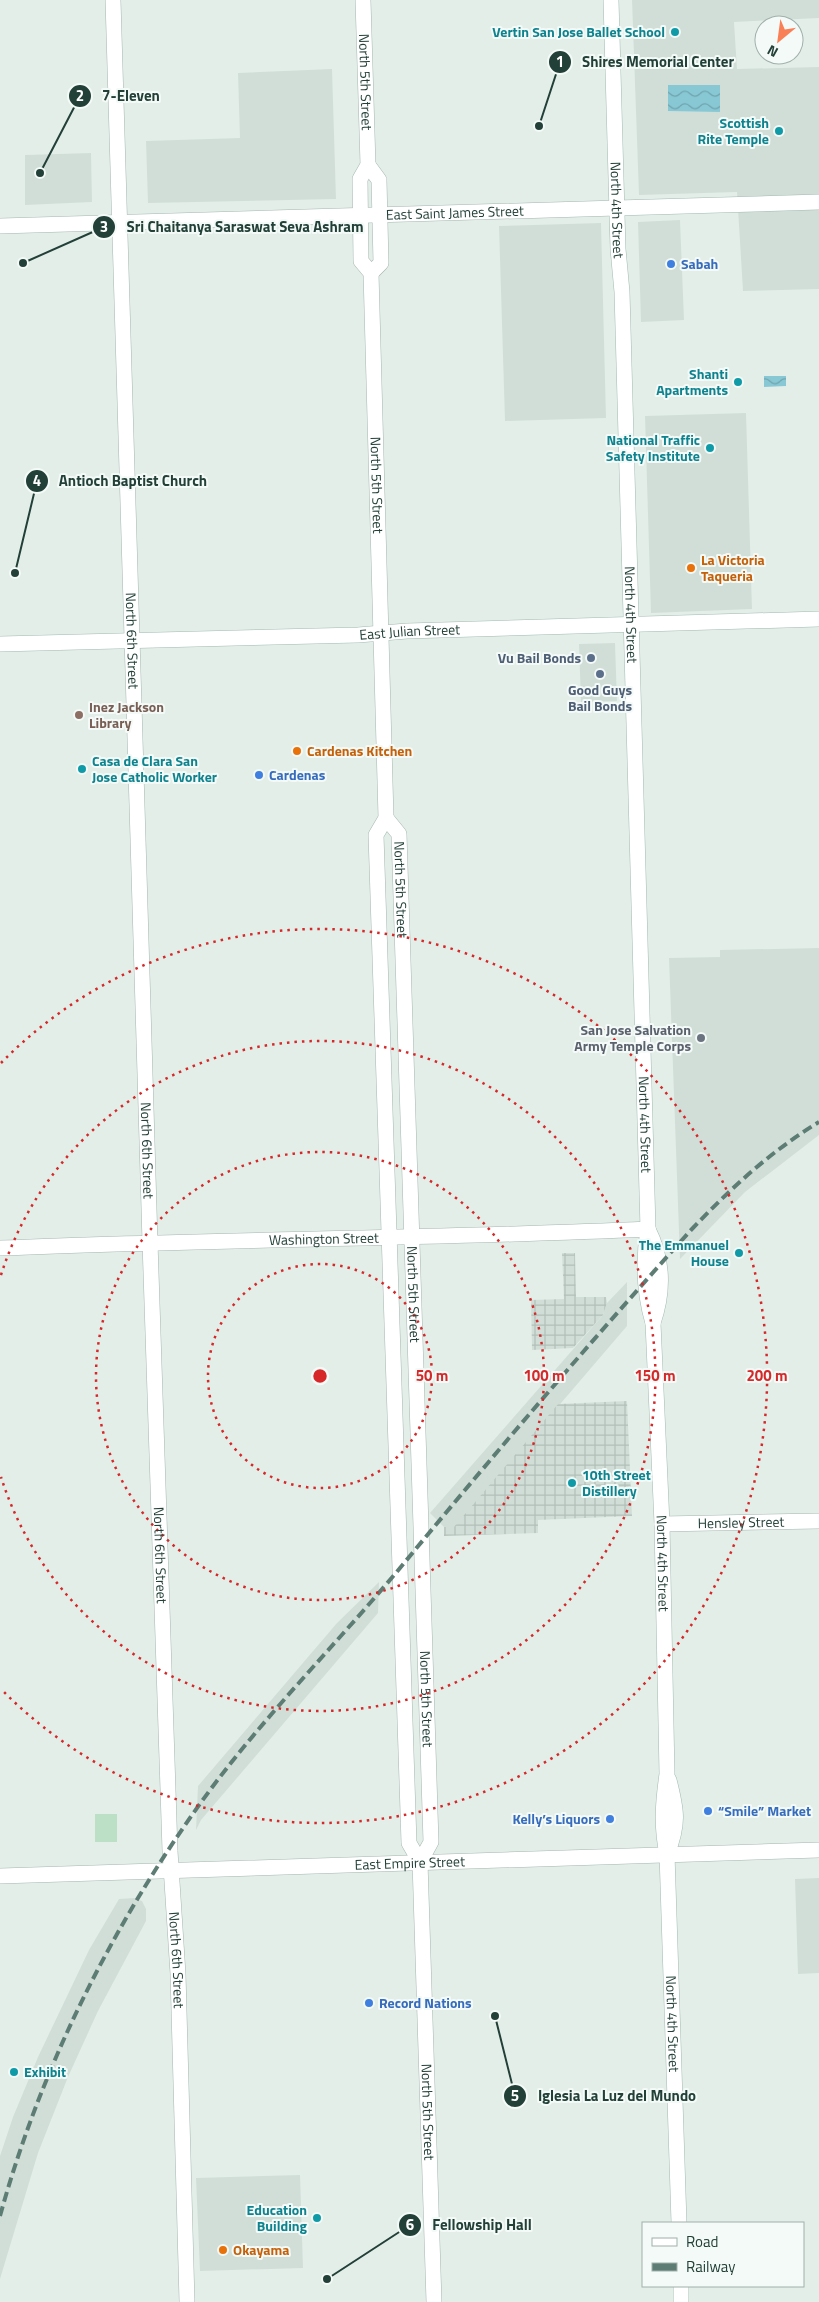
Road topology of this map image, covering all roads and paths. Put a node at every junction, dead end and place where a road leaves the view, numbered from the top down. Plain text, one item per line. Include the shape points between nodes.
1 (113, 0) edge
2 (363, 0) edge
3 (611, 0) edge
4 (368, 165) junction
5 (819, 202) edge
6 (617, 208) junction
7 (360, 216) junction
8 (380, 216) junction
9 (119, 223) junction
10 (0, 226) edge
11 (371, 273) junction
12 (819, 619) edge
13 (631, 626) junction
14 (381, 633) junction
15 (133, 641) junction
16 (0, 644) edge
17 (386, 818) junction
18 (648, 1229) junction
19 (389, 1239) junction
20 (413, 1239) junction
21 (150, 1242) junction
22 (0, 1248) edge
23 (819, 1521) edge
24 (662, 1524) junction
25 (819, 1850) edge
26 (667, 1854) junction
27 (420, 1862) junction
28 (172, 1872) junction
29 (0, 1876) edge
30 (679, 2222) edge
31 (681, 2287) edge
32 (187, 2302) edge
33 (434, 2302) edge
34 (681, 2302) edge

1 - 9 street, North 6th Street
2 - 4 street, North 5th Street
3 - 6 street, North 4th Street
4 - 7 street, North 5th Street via 360,179
4 - 8 street, North 5th Street via 379,180
5 - 6 street, East Saint James Street
6 - 8 street, East Saint James Street
6 - 13 street, North 4th Street
7 - 8 street, East Saint James Street
7 - 9 street, East Saint James Street
7 - 11 street, North 5th Street via 361,261
8 - 11 street, North 5th Street via 381,262
9 - 10 street, East Saint James Street
9 - 15 street, North 6th Street
11 - 14 street, North 5th Street
12 - 13 street, East Julian Street
13 - 14 street, East Julian Street
13 - 18 street, North 4th Street
14 - 15 street, East Julian Street
14 - 17 street, North 5th Street
15 - 16 street, East Julian Street
15 - 21 street, North 6th Street
17 - 19 street, North 5th Street via 376,836
17 - 20 street, North 5th Street via 399,834
18 - 20 street, Washington Street
18 - 24 street, North 4th Street via 644,1253 647,1302 653,1323
19 - 20 street, Washington Street
19 - 21 street, Washington Street
19 - 27 street, North 5th Street via 409,1843
20 - 27 street, North 5th Street via 431,1842
21 - 22 street, Washington Street
21 - 28 street, North 6th Street
23 - 24 street, Hensley Street
24 - 26 street, North 4th Street via 667,1774 662,1833
25 - 26 street, East Empire Street
26 - 27 street, East Empire Street
26 - 30 street, North 4th Street
27 - 28 street, East Empire Street
27 - 33 street, North 5th Street
28 - 29 street, East Empire Street
28 - 32 street, North 6th Street
31 - 34 street

